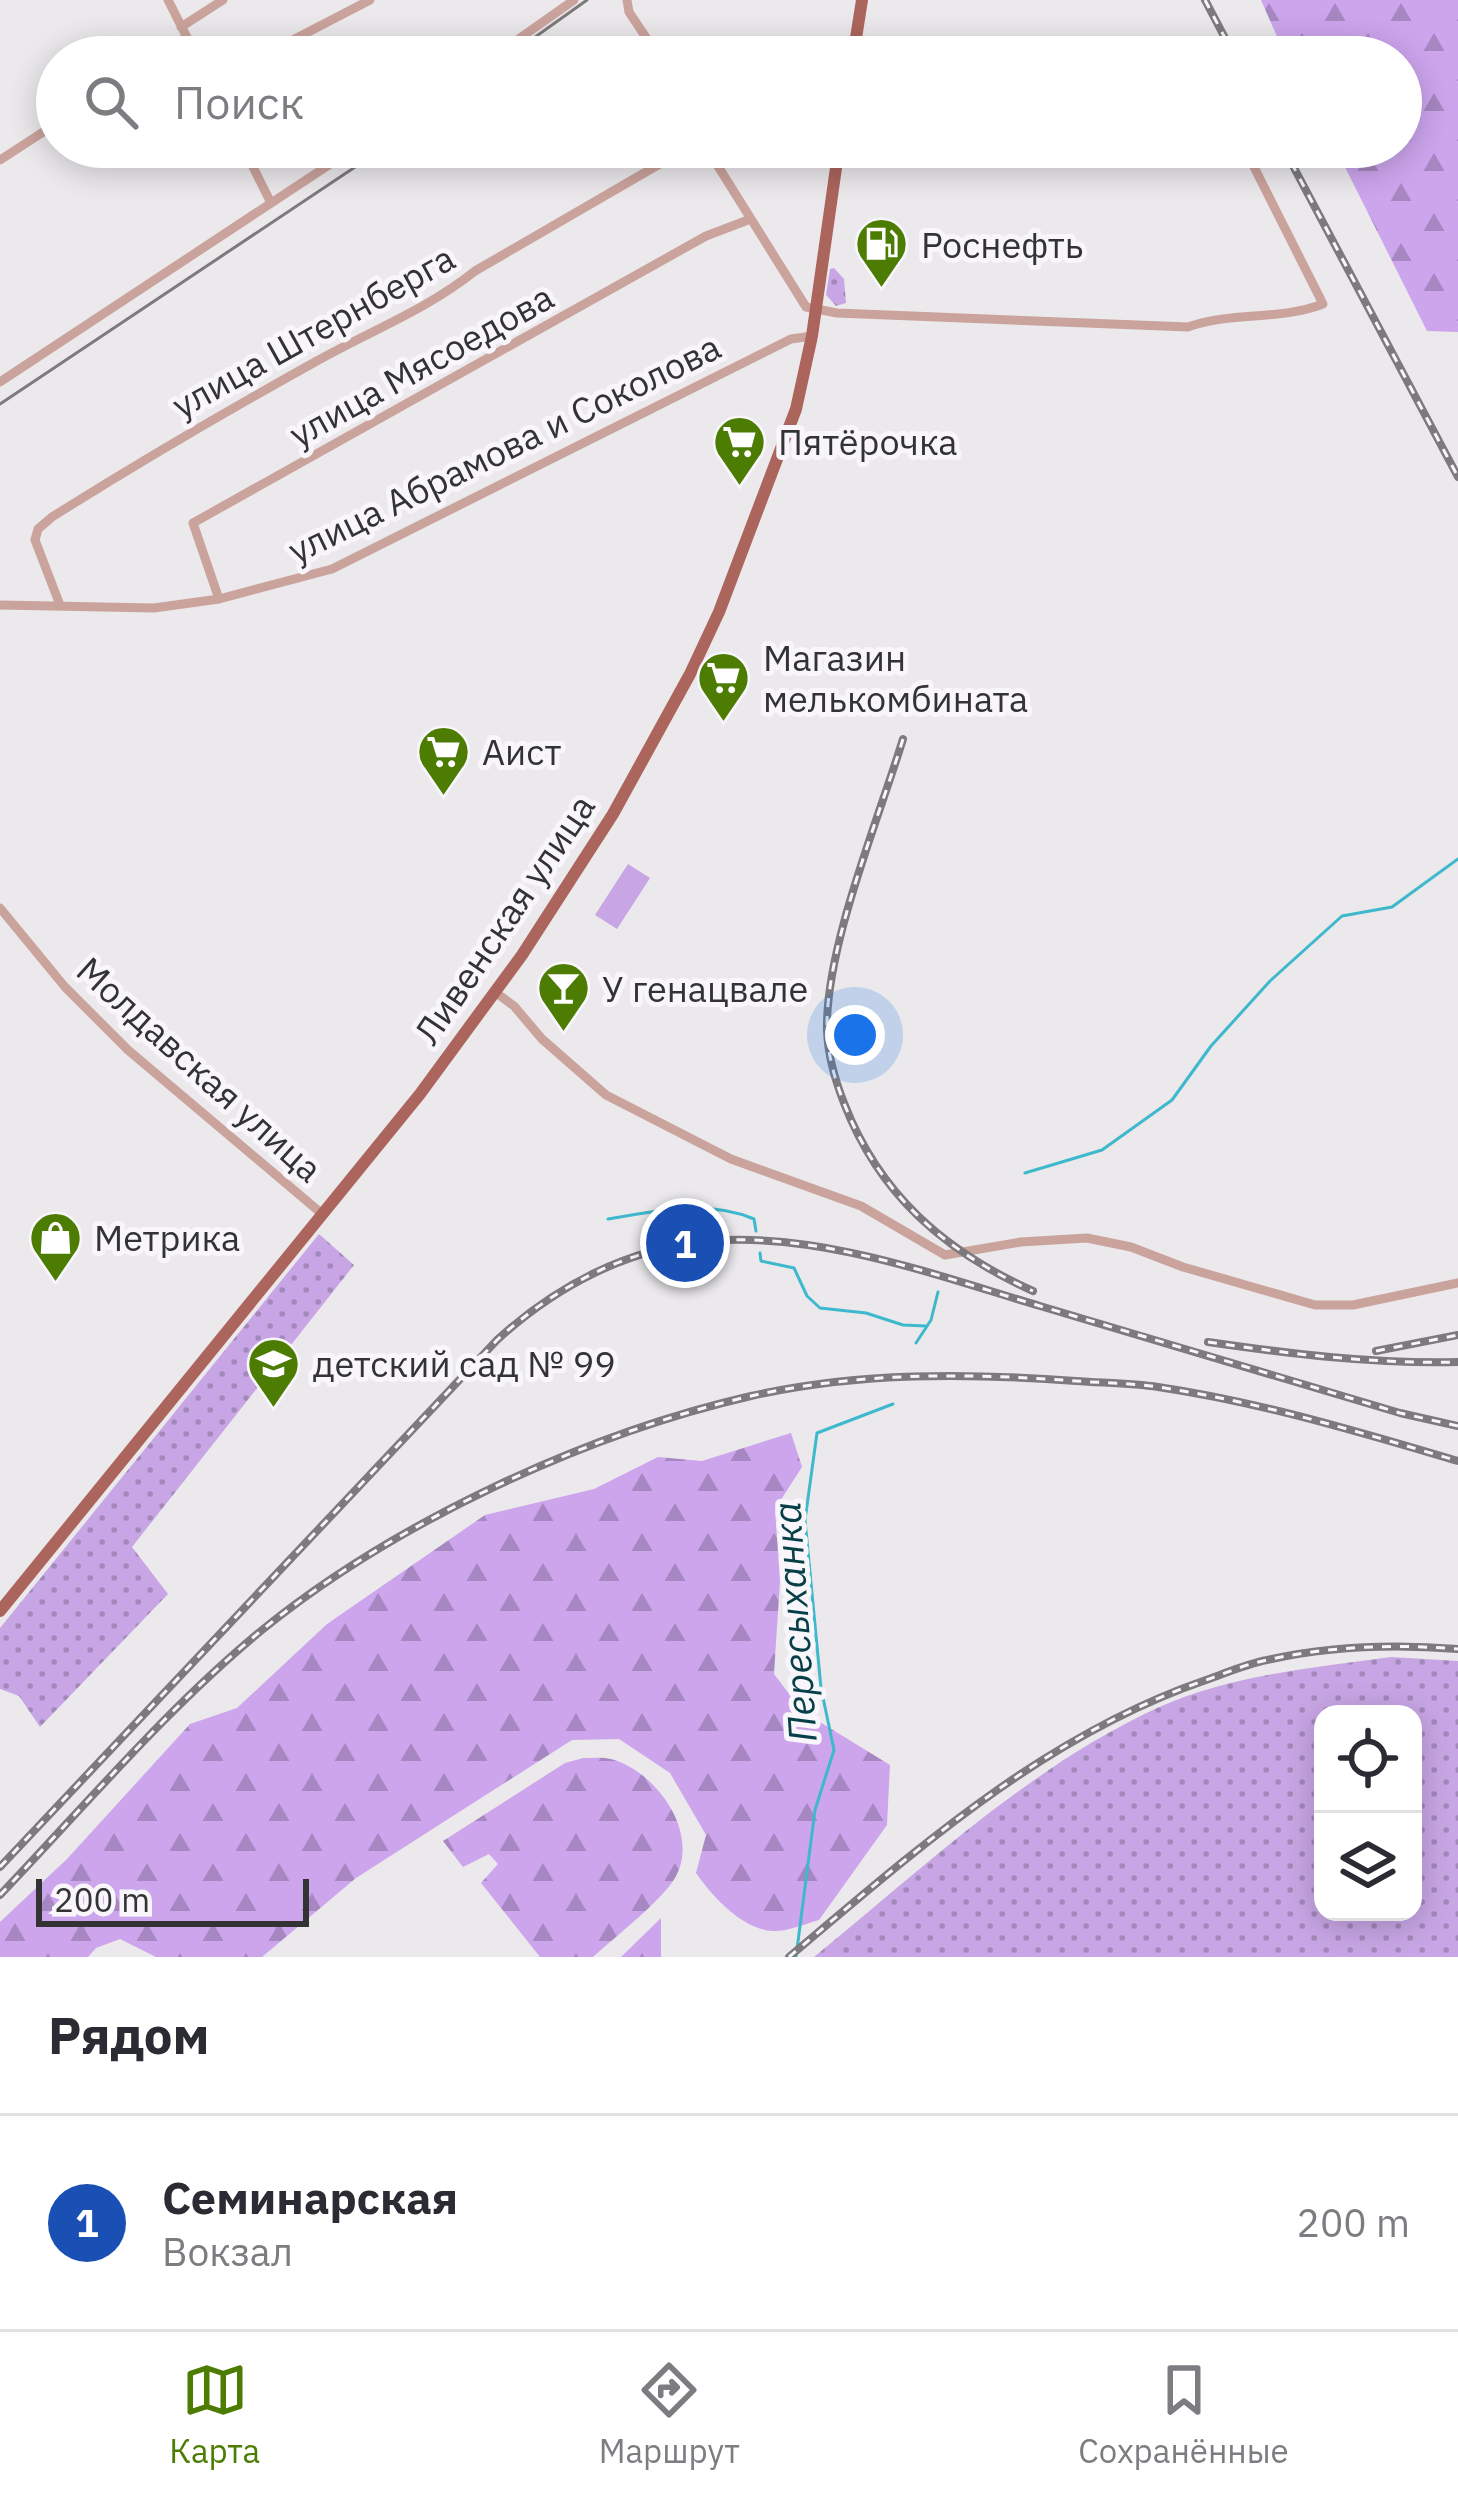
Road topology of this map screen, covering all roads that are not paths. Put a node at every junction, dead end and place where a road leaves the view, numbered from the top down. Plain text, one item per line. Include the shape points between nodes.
1 (168, 0) edge
2 (224, 0) edge
3 (370, 0) edge
4 (574, 0) edge
5 (628, 0) edge
6 (862, 0) edge
7 (184, 32) junction
8 (180, 36) edge
9 (186, 36) edge
10 (301, 36) edge
11 (523, 36) edge
12 (645, 36) edge
13 (856, 36) edge
14 (36, 137) edge
15 (0, 160) edge
16 (254, 168) edge
17 (324, 168) edge
18 (653, 168) edge
19 (718, 168) edge
20 (836, 168) edge
21 (1254, 168) edge
22 (272, 203) junction
23 (748, 220) junction
24 (815, 310) junction
25 (812, 336) junction
26 (0, 382) edge
27 (219, 599) junction
28 (0, 605) edge
29 (60, 605) junction
30 (0, 908) edge
31 (495, 992) junction
32 (321, 1213) junction
33 (1458, 1282) edge
34 (0, 1611) edge

1 - 7 street
2 - 7 street
3 - 10 street
4 - 11 street
5 - 12 street
6 - 13 main road
7 - 8 street
7 - 9 street
14 - 15 street
16 - 22 street
17 - 22 street
18 - 29 street, улица Штернберга via 52,517 35,539
19 - 23 street
20 - 24 main road, Ливенская улица
21 - 24 street via 1322,304 1188,327
22 - 26 street
23 - 24 street via 797,298
23 - 27 street, улица Мясоедова via 706,236 193,523
24 - 25 main road, Ливенская улица
25 - 27 street, улица Абрамова и Соколова via 791,339 332,569
25 - 31 main road, Ливенская улица via 790,427 690,674 613,814
27 - 29 street, улица Абрамова и Соколова via 154,608
28 - 29 street, улица Абрамова и Соколова
30 - 32 street, Молдавская улица via 128,1050
31 - 32 main road, Ливенская улица
31 - 33 street via 606,1095 731,1159 861,1206 945,1255 1087,1238 1316,1305
32 - 34 main road, Ливенская улица

